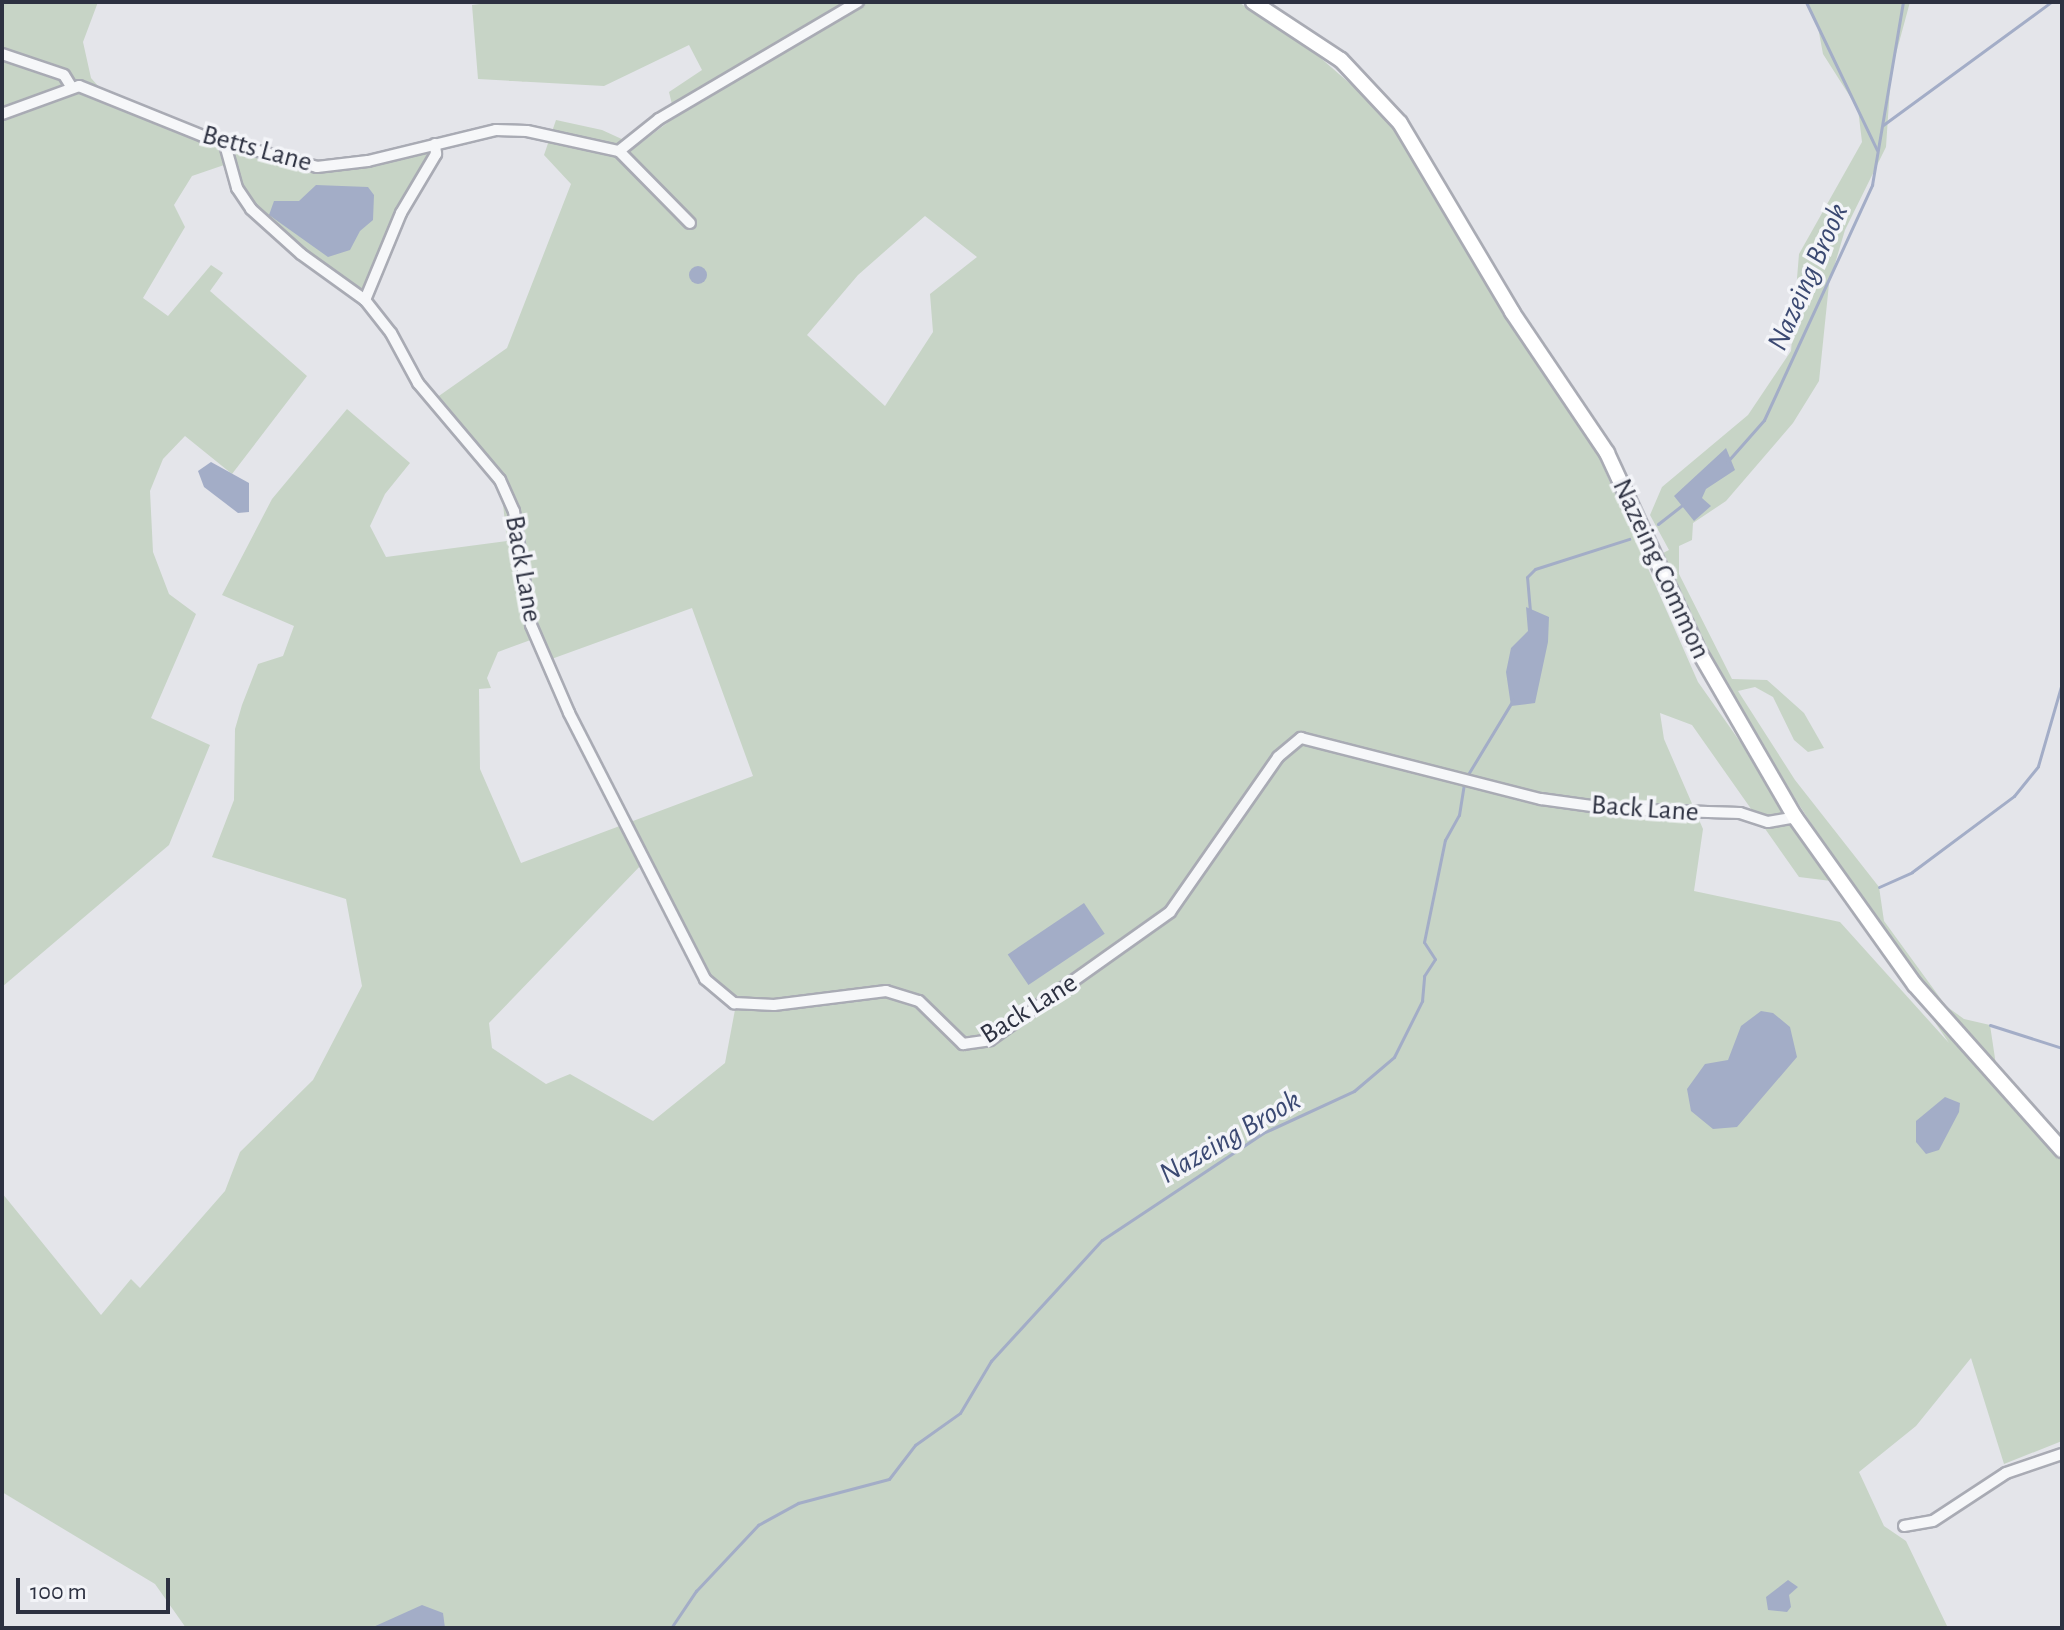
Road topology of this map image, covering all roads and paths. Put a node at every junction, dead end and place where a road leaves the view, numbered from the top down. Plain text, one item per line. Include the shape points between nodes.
1 (858, 2) edge
2 (1253, 2) edge
3 (2, 54) edge
4 (71, 86) junction
5 (2, 114) edge
6 (224, 141) junction
7 (435, 144) junction
8 (619, 151) junction
9 (690, 223) dead end
10 (365, 300) junction
11 (1795, 817) junction
12 (2062, 1150) edge
13 (2062, 1454) edge
14 (1904, 1526) dead end

1 - 8 street via 669,113
2 - 11 street, Nazeing Common via 1341,60 1384,100 1422,154 1490,277 1607,453 1698,650
3 - 4 street, Betts Lane via 64,75
4 - 5 street
4 - 6 street, Betts Lane
6 - 7 street, Betts Lane via 317,167
6 - 10 street, Back Lane via 237,188 251,209
7 - 8 street, Betts Lane via 508,129
7 - 10 street via 436,154 401,213
8 - 9 street
10 - 11 street, Back Lane via 391,333 418,383 509,495 524,601 569,713 705,979 734,1003 774,1005 886,991 919,1001 963,1044 990,1040 1170,912 1278,757 1301,738 1541,799 1613,809 1740,813 1768,822
11 - 12 street, Nazeing Common via 1915,985
13 - 14 street via 2006,1473 1933,1521

